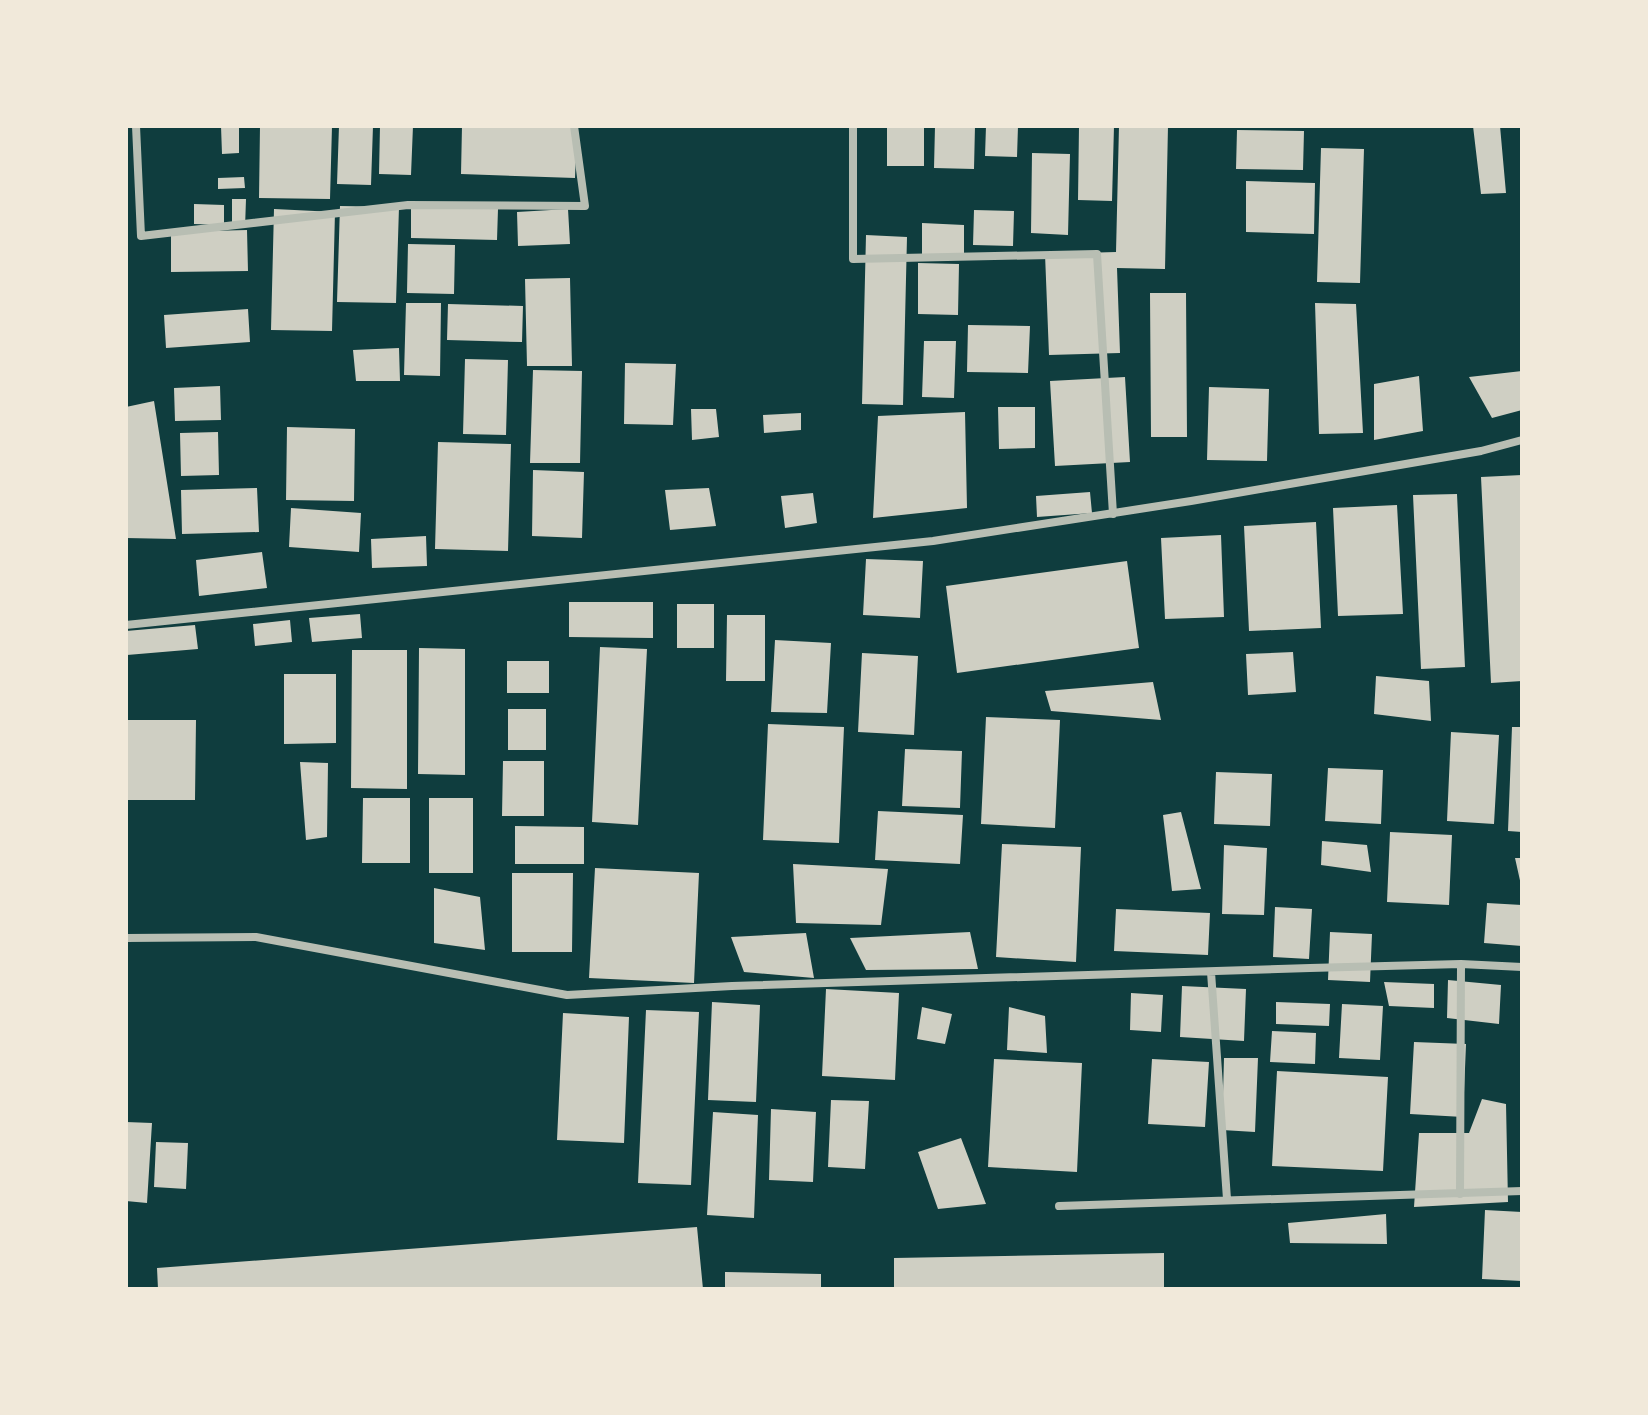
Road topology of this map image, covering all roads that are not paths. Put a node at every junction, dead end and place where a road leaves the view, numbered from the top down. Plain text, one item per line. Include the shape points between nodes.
1 (136, 126) edge
2 (574, 126) edge
3 (853, 126) edge
4 (1522, 440) edge
5 (1113, 514) junction
6 (126, 625) edge
7 (126, 938) edge
8 (1461, 964) junction
9 (1522, 967) edge
10 (1211, 972) junction
11 (1522, 1191) edge
12 (1460, 1194) junction
13 (1227, 1199) junction
14 (1059, 1206) dead end

1 - 2 street via 141,236 408,205 585,206
3 - 5 street via 853,259 1097,254
4 - 5 street
5 - 6 street via 917,543
7 - 10 street via 256,937 567,995
8 - 9 street
8 - 10 street
8 - 12 street
10 - 13 street
11 - 12 street
12 - 13 street
13 - 14 street

